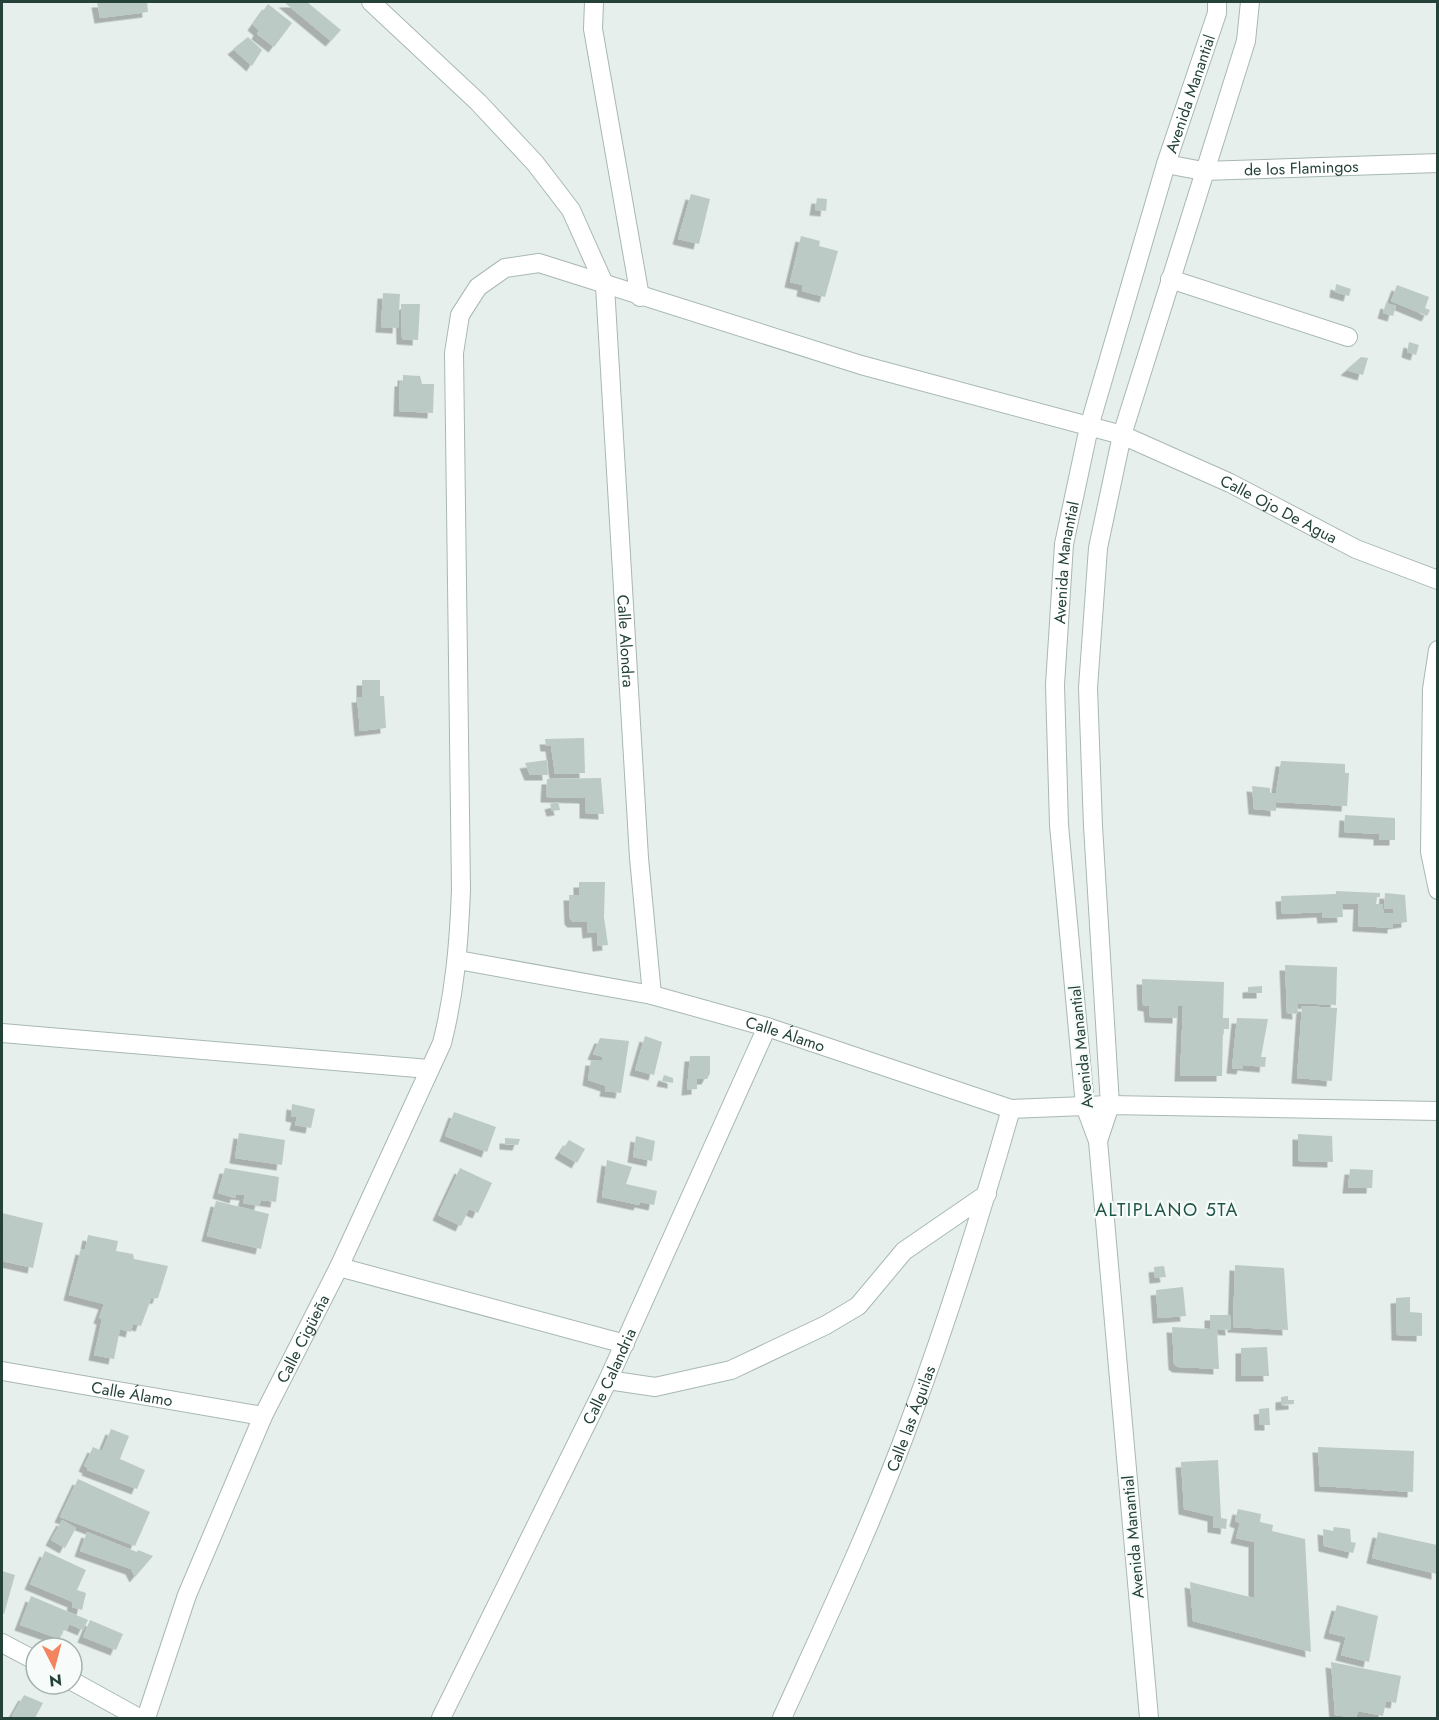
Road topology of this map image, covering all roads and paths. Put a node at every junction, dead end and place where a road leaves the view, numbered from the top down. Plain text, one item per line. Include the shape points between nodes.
1 (371, 2) edge
2 (594, 2) edge
3 (1217, 2) edge
4 (1250, 2) edge
5 (1437, 163) edge
6 (1166, 164) junction
7 (1203, 171) junction
8 (1170, 279) junction
9 (605, 286) junction
10 (640, 297) junction
11 (1348, 337) dead end
12 (1089, 427) junction
13 (1122, 435) junction
14 (1437, 579) edge
15 (1437, 650) edge
16 (1437, 890) edge
17 (458, 960) junction
18 (652, 995) junction
19 (767, 1027) junction
20 (2, 1033) edge
21 (429, 1069) junction
22 (1110, 1105) junction
23 (1085, 1106) junction
24 (1011, 1109) junction
25 (1437, 1111) edge
26 (1098, 1141) junction
27 (987, 1194) junction
28 (339, 1267) junction
29 (625, 1344) junction
30 (2, 1371) edge
31 (608, 1380) junction
32 (263, 1416) junction
33 (2, 1643) edge
34 (24, 1655) edge
35 (84, 1688) edge
36 (139, 1719) edge
37 (146, 1719) edge
38 (441, 1719) edge
39 (782, 1719) edge
40 (1149, 1719) edge

1 - 9 street via 478,102 535,163 571,210
2 - 10 street via 593,29
3 - 6 street, Avenida Manantial via 1217,13
4 - 7 street, Avenida Manantial via 1246,41
5 - 7 street, de los Flamingos
6 - 7 street, de los Flamingos
6 - 12 street, Avenida Manantial
7 - 8 street, Avenida Manantial
8 - 11 street
8 - 13 street, Avenida Manantial
9 - 10 street, Calle Ojo De Agua
9 - 17 street, Calle Cigüeña via 539,263 505,268 478,287 460,315 454,353 461,890
9 - 18 street, Calle Alondra via 639,858
10 - 12 street, Calle Ojo De Agua via 861,365
12 - 13 street, Calle Ojo De Agua
12 - 23 street, Avenida Manantial via 1064,544 1055,685 1059,825
13 - 14 street, Calle Ojo De Agua via 1230,483 1356,549
13 - 22 street, Avenida Manantial via 1098,548 1088,688
15 - 16 street via 1432,689 1430,852
17 - 18 street, Calle Álamo
17 - 21 street, Calle Cigüeña via 452,1006 442,1043
18 - 19 street, Calle Álamo
19 - 24 street, Calle Álamo
19 - 29 street, Calle Calandria
20 - 21 street
21 - 28 street, Calle Cigüeña
22 - 23 street, Calle Álamo
22 - 25 street, Calle Álamo
22 - 26 street, Avenida Manantial
23 - 24 street, Calle Álamo
23 - 26 street, Avenida Manantial
24 - 27 street, Calle las Águilas
26 - 40 street, Avenida Manantial
27 - 31 street via 904,1251 858,1306 826,1325 731,1370 655,1387
27 - 39 street, Calle las Águilas via 910,1422
28 - 29 street
28 - 32 street, Calle Cigüeña
29 - 31 street, Calle Calandria
30 - 32 street, Calle Álamo
31 - 38 street, Calle Calandria
32 - 37 street, Calle Cigüeña via 187,1595
33 - 34 street
35 - 36 street

